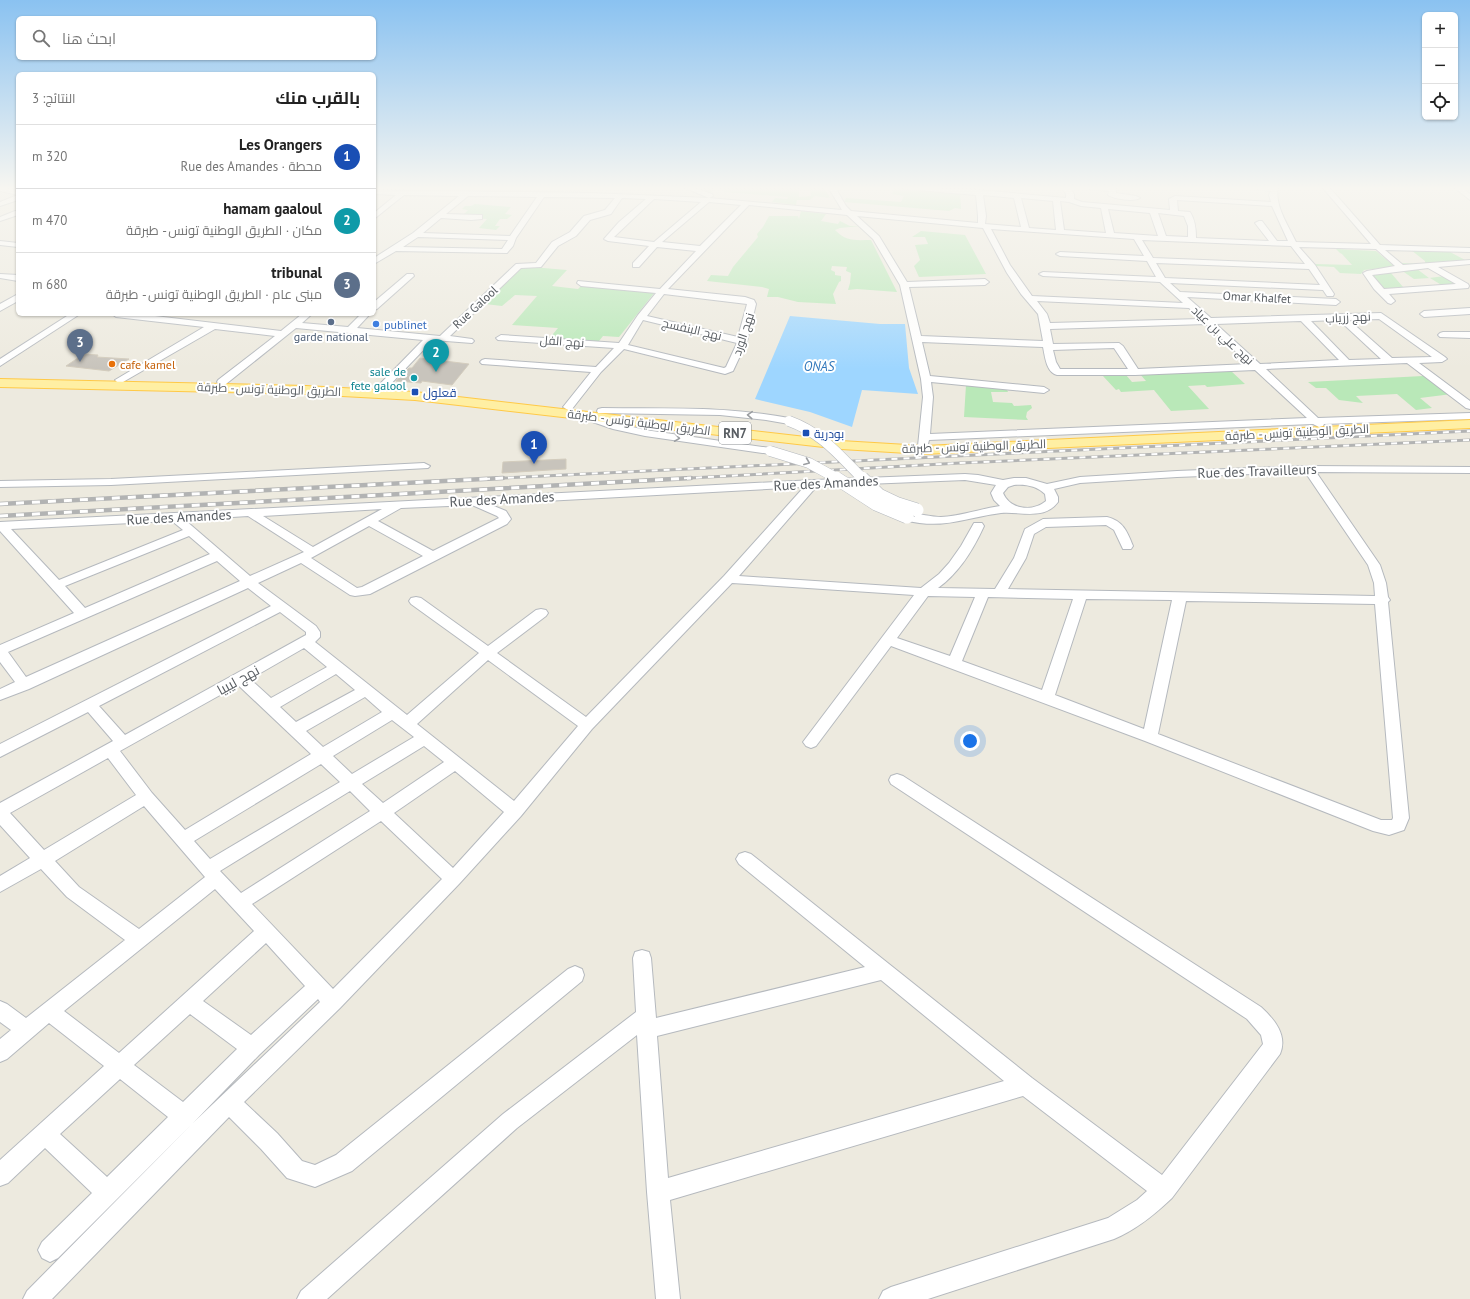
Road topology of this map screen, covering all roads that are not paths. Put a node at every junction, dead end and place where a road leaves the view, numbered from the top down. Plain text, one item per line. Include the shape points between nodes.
1 (508, 248) edge
2 (552, 248) edge
3 (653, 248) edge
4 (689, 248) edge
5 (882, 248) edge
6 (994, 248) edge
7 (1143, 248) edge
8 (1296, 248) edge
9 (1379, 248) edge
10 (1415, 248) edge
11 (395, 249) joint
12 (702, 249) joint
13 (1448, 249) junction
14 (1470, 250) edge
15 (1060, 254) dead end
16 (376, 259) edge
17 (1149, 259) junction
18 (1470, 262) edge
19 (636, 265) dead end
20 (1430, 266) junction
21 (1312, 267) junction
22 (1401, 268) junction
23 (1043, 274) dead end
24 (0, 276) edge
25 (410, 276) dead end
26 (16, 278) edge
27 (1162, 280) junction
28 (985, 282) dead end
29 (581, 283) dead end
30 (904, 285) junction
31 (1467, 287) edge
32 (1326, 288) junction
33 (662, 292) junction
34 (1382, 292) junction
35 (1178, 294) junction
36 (1030, 298) junction
37 (1391, 301) dead end
38 (1336, 302) junction
39 (9, 303) edge
40 (376, 305) edge
41 (1192, 306) junction
42 (0, 308) edge
43 (1470, 311) edge
44 (1424, 314) dead end
45 (73, 316) edge
46 (149, 316) edge
47 (305, 316) edge
48 (364, 316) edge
49 (1353, 317) junction
50 (641, 318) junction
51 (1342, 318) junction
52 (1304, 319) junction
53 (1209, 321) junction
54 (293, 325) junction
55 (213, 326) junction
56 (1045, 326) junction
57 (349, 330) junction
58 (282, 334) junction
59 (1470, 334) edge
60 (1443, 335) dead end
61 (430, 338) junction
62 (501, 338) dead end
63 (442, 339) junction
64 (917, 339) junction
65 (469, 341) dead end
66 (742, 341) junction
67 (1048, 345) junction
68 (622, 346) junction
69 (1410, 361) junction
70 (485, 362) dead end
71 (1390, 362) junction
72 (0, 363) edge
73 (1347, 363) junction
74 (1259, 368) junction
75 (598, 370) junction
76 (1135, 372) junction
77 (0, 378) edge
78 (120, 380) junction
79 (926, 380) junction
80 (222, 382) junction
81 (0, 383) edge
82 (381, 388) junction
83 (1044, 390) dead end
84 (1470, 406) edge
85 (568, 407) junction
86 (602, 411) junction
87 (585, 416) junction
88 (1470, 417) edge
89 (1318, 422) junction
90 (1470, 424) edge
91 (923, 443) junction
92 (424, 466) dead end
93 (1308, 469) junction
94 (1470, 470) edge
95 (814, 483) junction
96 (0, 484) edge
97 (1001, 487) junction
98 (1045, 488) junction
99 (474, 501) junction
100 (399, 505) junction
101 (1021, 510) junction
102 (252, 513) junction
103 (912, 514) junction
104 (176, 517) junction
105 (370, 522) junction
106 (1, 526) edge
107 (978, 526) dead end
108 (191, 531) junction
109 (1127, 546) dead end
110 (218, 555) junction
111 (307, 555) junction
112 (432, 556) junction
113 (730, 579) junction
114 (249, 582) junction
115 (57, 585) junction
116 (924, 592) junction
117 (983, 593) junction
118 (999, 593) junction
119 (1081, 594) junction
120 (1180, 596) junction
121 (1383, 600) junction
122 (416, 601) dead end
123 (281, 606) junction
124 (541, 613) dead end
125 (84, 614) junction
126 (889, 640) junction
127 (306, 642) junction
128 (0, 651) edge
129 (488, 653) junction
130 (954, 663) junction
131 (338, 667) junction
132 (240, 678) junction
133 (24, 684) junction
134 (366, 690) junction
135 (0, 695) edge
136 (1046, 699) junction
137 (90, 705) junction
138 (269, 706) junction
139 (393, 712) junction
140 (407, 724) junction
141 (587, 725) junction
142 (295, 730) junction
143 (1150, 737) junction
144 (425, 738) junction
145 (811, 742) dead end
146 (117, 747) junction
147 (0, 751) edge
148 (322, 756) junction
149 (455, 763) junction
150 (897, 780) dead end
151 (350, 783) junction
152 (146, 797) junction
153 (514, 811) junction
154 (382, 812) junction
155 (0, 813) edge
156 (184, 839) junction
157 (745, 859) dead end
158 (43, 860) junction
159 (213, 873) junction
160 (453, 879) junction
161 (0, 885) edge
162 (240, 903) junction
163 (266, 931) junction
164 (139, 939) junction
165 (642, 958) dead end
166 (884, 971) junction
167 (575, 975) dead end
168 (318, 986) junction
169 (189, 1002) junction
170 (333, 1002) junction
171 (0, 1010) edge
172 (49, 1011) junction
173 (646, 1023) junction
174 (26, 1030) junction
175 (252, 1048) junction
176 (0, 1052) edge
177 (120, 1066) junction
178 (1025, 1085) junction
179 (229, 1102) junction
180 (185, 1117) junction
181 (45, 1134) junction
182 (0, 1175) edge
183 (1164, 1190) junction
184 (107, 1192) junction
185 (658, 1192) junction
186 (57, 1259) junction
187 (35, 1299) edge
188 (309, 1299) edge
189 (668, 1299) edge
190 (891, 1299) edge

1 - 11 street via 501,252
2 - 63 street, Rue Galool via 537,266 519,266
3 - 19 street
4 - 12 street
5 - 30 street
6 - 36 street
7 - 17 street, نهج علي بن عياد
8 - 21 street
9 - 22 street
10 - 13 street
11 - 16 street
12 - 33 street
13 - 14 street
13 - 18 street
15 - 17 street
17 - 21 street
17 - 27 street, نهج علي بن عياد
18 - 20 street
20 - 22 street
20 - 31 street
21 - 32 street
22 - 34 street via 1367,273
23 - 27 street
24 - 26 street
25 - 40 street
27 - 32 street
27 - 35 street, نهج علي بن عياد
28 - 30 street
29 - 33 street
30 - 64 street
31 - 34 street
32 - 38 street
33 - 50 street
33 - 66 street, نهج الورد via 752,302
34 - 37 street
35 - 38 street, Omar Khalfet
35 - 41 street, نهج علي بن عياد
36 - 41 street
36 - 56 street via 1040,308
38 - 49 street
39 - 42 street
41 - 53 street, نهج علي بن عياد
43 - 44 street
45 - 72 street
46 - 55 street
47 - 54 street
48 - 57 street
49 - 51 street, نهج زرياب
49 - 69 street, نهج زرياب via 1384,316 1442,359
50 - 66 street, نهج البنفسج
50 - 68 street
51 - 52 street, نهج زرياب
51 - 71 street
52 - 53 street, نهج زرياب
52 - 73 street
53 - 56 street, نهج زرياب
53 - 74 street, نهج علي بن عياد
54 - 57 street
54 - 58 street
55 - 58 street
55 - 78 street
56 - 67 street
57 - 61 street
58 - 80 street
59 - 60 street
61 - 63 street
61 - 82 street
62 - 68 street, نهج الفل
63 - 65 street
64 - 67 street
64 - 79 street
66 - 68 street, نهج الورد via 730,369 725,371
67 - 76 street via 1116,345
67 - 76 street via 1053,368 1057,372
68 - 75 street
69 - 71 street
69 - 84 street
70 - 75 street
71 - 73 street
73 - 74 street
74 - 76 street
74 - 89 street, نهج علي بن عياد
75 - 85 street
77 - 78 main road, الطريق الوطنية تونس - طبرقة / RN7
78 - 80 main road, الطريق الوطنية تونس - طبرقة / RN7
79 - 83 street
79 - 91 street via 928,397
80 - 82 main road, الطريق الوطنية تونس - طبرقة / RN7
81 - 87 main road, الطريق الوطنية تونس - طبرقة / RN7 via 356,392 415,396
82 - 85 main road, الطريق الوطنية تونس - طبرقة / RN7
85 - 86 main road, الطريق الوطنية تونس - طبرقة / RN7
86 - 91 main road, الطريق الوطنية تونس - طبرقة / RN7 via 843,438
103 -> 86 street, bridge via 879,494 822,438 789,421 763,416 710,413
87 - 91 main road, الطريق الوطنية تونس - طبرقة / RN7 via 841,445
87 -> 103 street, bridge via 645,433 789,455 831,474 889,511
88 - 89 main road, الطريق الوطنية تونس - طبرقة / RN7
89 - 91 main road, الطريق الوطنية تونس - طبرقة / RN7
90 - 91 main road, الطريق الوطنية تونس - طبرقة / RN7
92 - 96 street via 111,482
93 - 94 street, Rue des Travailleurs
93 - 98 street, Rue des Travailleurs via 1112,478
93 - 121 street via 1368,554 1378,575
95 - 97 street, Rue des Amandes via 964,477 978,478
95 - 99 street, Rue des Amandes
95 - 113 street
97 - 98 street, Rue des Amandes via 1015,481
97 - 101 street via 997,496 1004,503
97 - 103 street via 988,500 970,508
98 - 101 street via 1052,499 1049,506 1040,510
99 - 100 street, Rue des Amandes
99 - 112 street via 502,514 505,519
100 - 102 street, Rue des Amandes
100 - 105 street
101 - 103 street via 997,510 944,521 925,520
102 - 104 street, Rue des Amandes
102 - 111 street
104 - 106 street, Rue des Amandes
104 - 108 street
105 - 111 street
105 - 112 street
106 - 115 street
107 - 116 street via 973,538 952,568
108 - 110 street
108 - 115 street
109 - 118 street via 1114,522 1078,521 1043,524 1029,532 1020,558
110 - 114 street
110 - 125 street
111 - 112 street via 355,592 373,588
111 - 114 street
113 - 116 street
113 - 141 street
114 - 123 street
114 - 133 street
115 - 125 street
116 - 117 street
116 - 126 street
117 - 118 street
117 - 130 street
118 - 119 street
119 - 120 street
119 - 136 street
120 - 121 street
120 - 143 street
121 - 143 street via 1401,818 1398,825 1388,828 1379,826
122 - 129 street
123 - 127 street via 313,632 313,637
123 - 137 street
124 - 129 street
125 - 128 street
126 - 130 street
126 - 145 street
127 - 131 street
127 - 132 street, نهج ليبيا
128 - 133 street
129 - 140 street
129 - 141 street
130 - 136 street
131 - 134 street
131 - 138 street
132 - 138 street
132 - 146 street, نهج ليبيا
133 - 135 street
134 - 139 street
134 - 142 street
136 - 143 street
137 - 146 street
137 - 147 street
138 - 142 street
139 - 140 street
139 - 148 street
140 - 144 street
141 - 153 street
142 - 148 street
144 - 149 street
144 - 151 street
146 - 152 street
146 - 155 street, نهج ليبيا
148 - 151 street
148 - 156 street
149 - 153 street
149 - 154 street
150 - 183 street via 1254,1013 1266,1024 1273,1036 1273,1048
151 - 154 street
151 - 159 street
152 - 156 street
152 - 158 street
153 - 160 street
154 - 160 street
154 - 162 street
155 - 158 street
156 - 159 street
157 - 166 street
158 - 161 street
158 - 164 street via 73,892
159 - 162 street
159 - 164 street
160 - 170 street
162 - 163 street
163 - 168 street
163 - 169 street
164 - 172 street
165 - 173 street
166 - 173 street
166 - 178 street
167 - 179 street via 344,1163 315,1176 295,1170 269,1140
168 - 170 street
168 - 175 street
169 - 175 street
169 - 177 street
170 - 179 street
171 - 174 street
172 - 174 street
172 - 177 street
173 - 185 street
173 - 188 street via 510,1121
174 - 176 street
175 - 180 street
177 - 180 street
177 - 181 street
178 - 183 street
178 - 185 street
179 - 186 street
180 - 184 street
181 - 182 street
181 - 184 street
183 - 190 street via 1145,1208 1114,1228
184 - 186 street
185 - 189 street
186 - 187 street

